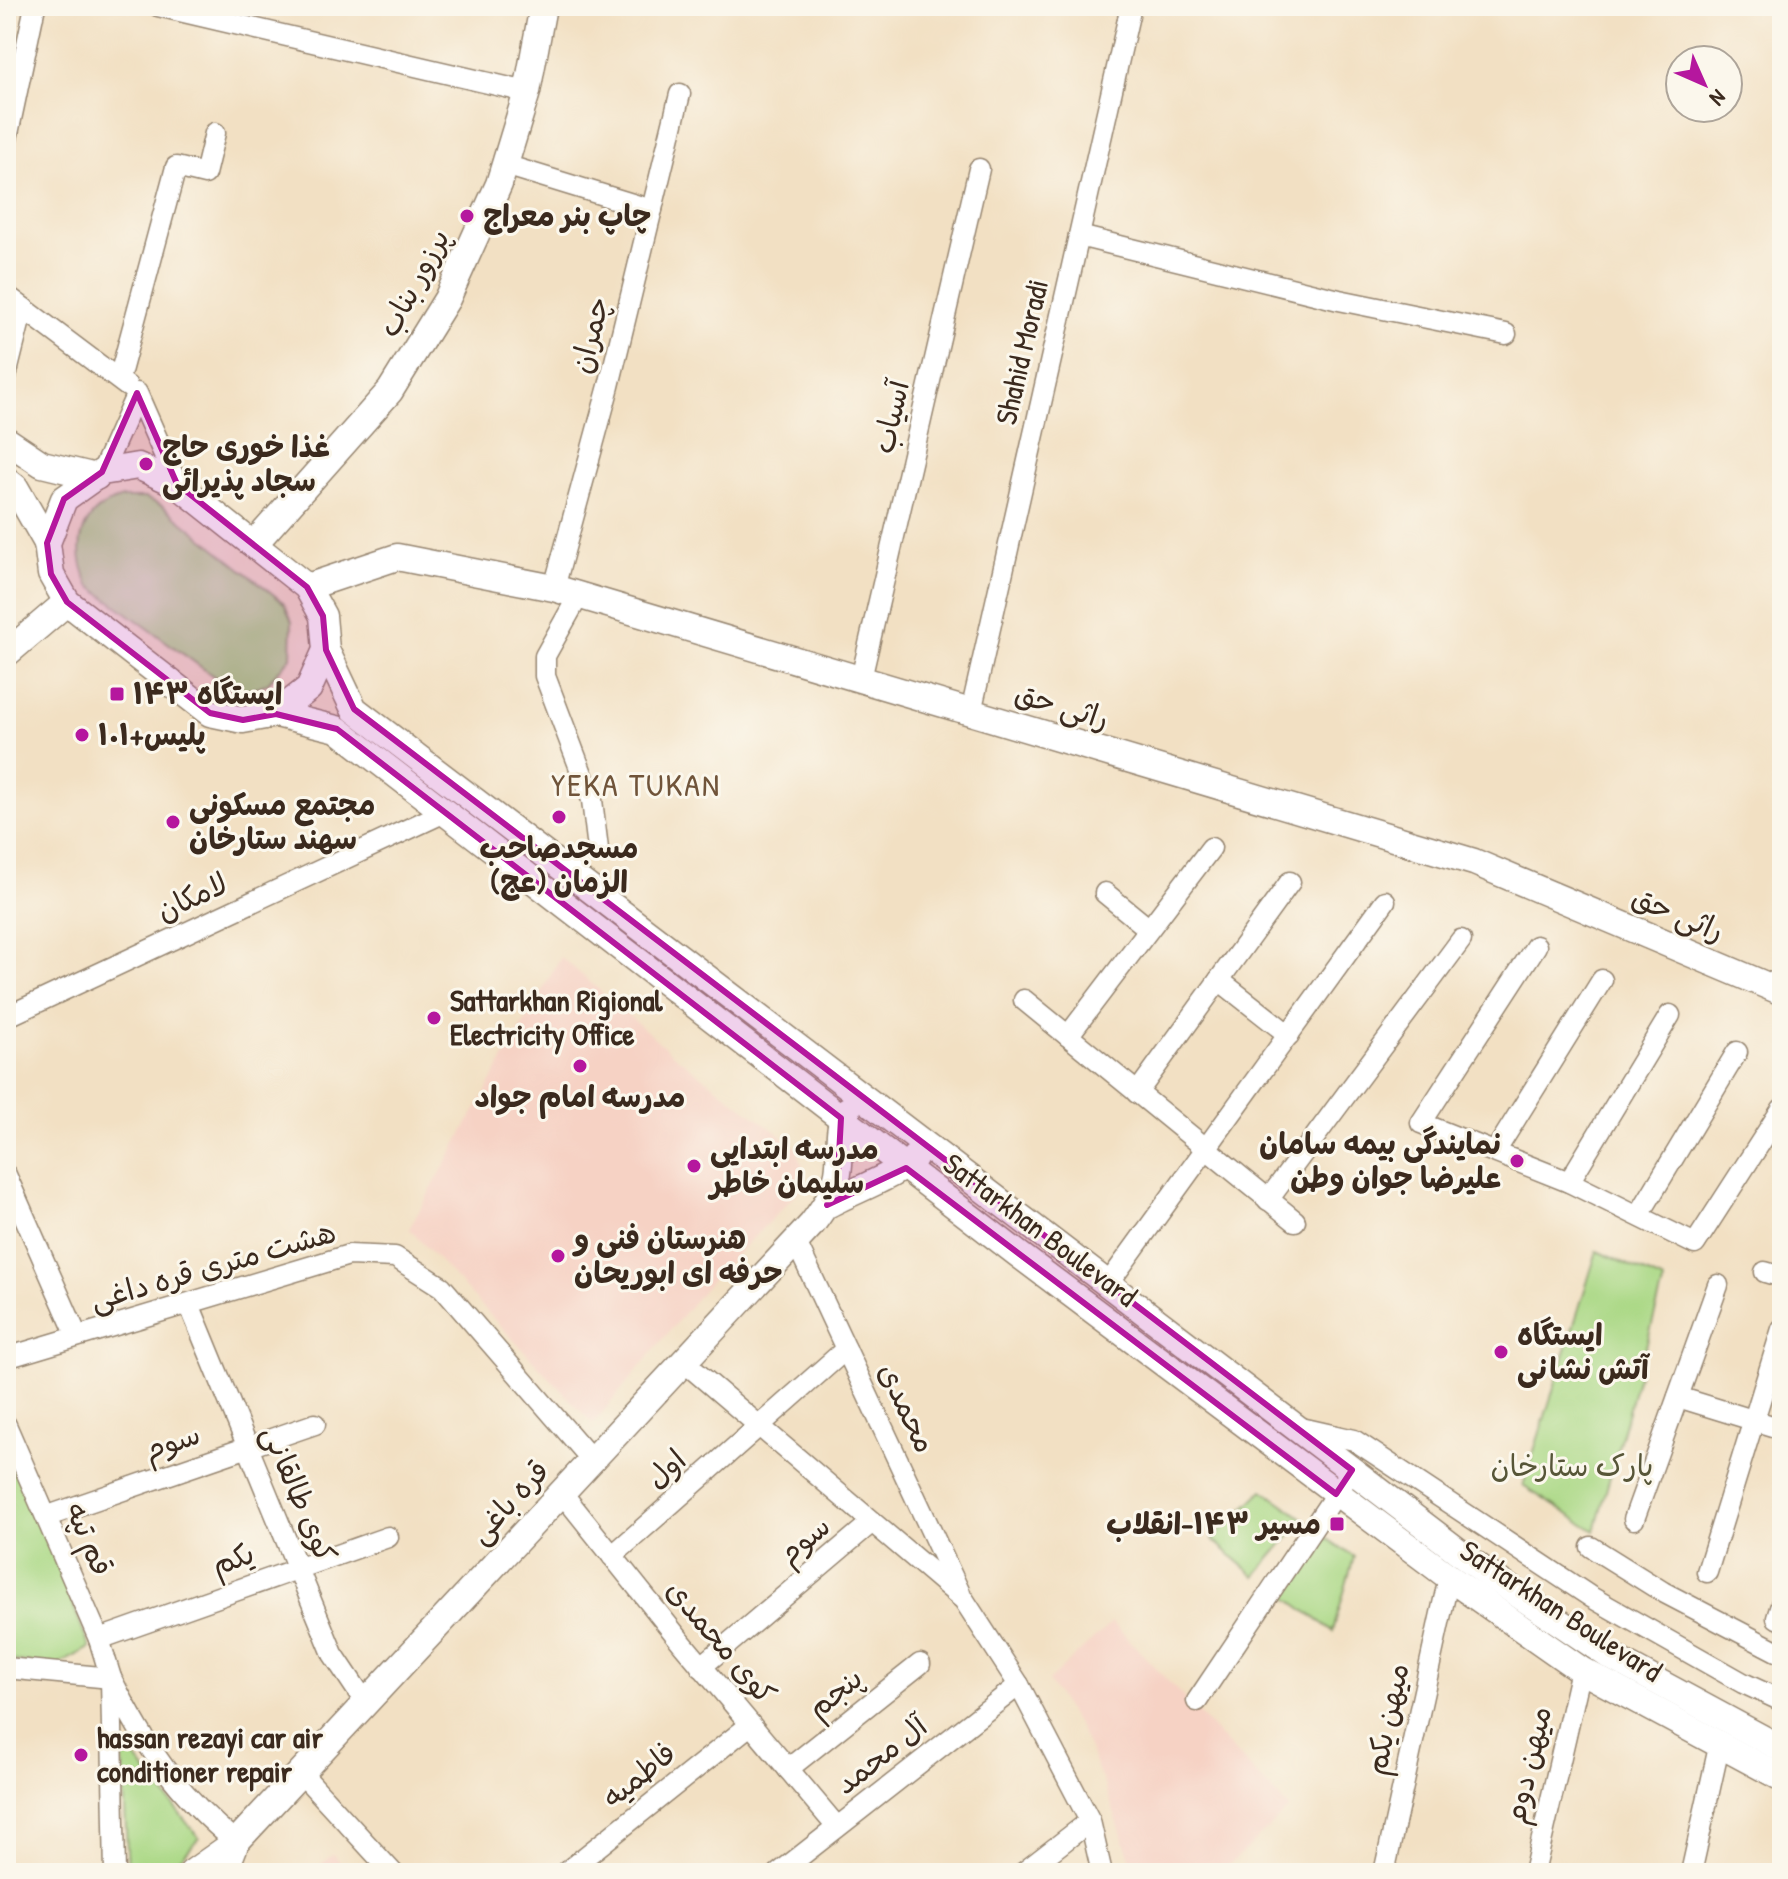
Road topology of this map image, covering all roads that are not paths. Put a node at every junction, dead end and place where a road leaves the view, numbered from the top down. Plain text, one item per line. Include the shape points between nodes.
1 (35, 6) edge
2 (158, 6) edge
3 (543, 6) edge
4 (1131, 6) edge
5 (527, 92) junction
6 (680, 94) dead end
7 (215, 133) dead end
8 (6, 143) edge
9 (505, 165) junction
10 (979, 169) dead end
11 (652, 210) junction
12 (1079, 236) junction
13 (6, 295) edge
14 (23, 308) junction
15 (1506, 334) dead end
16 (6, 376) edge
17 (119, 379) junction
18 (137, 393) junction
19 (6, 440) edge
20 (99, 474) junction
21 (6, 480) edge
22 (177, 484) junction
23 (47, 543) junction
24 (254, 544) junction
25 (307, 587) junction
26 (566, 592) junction
27 (67, 602) junction
28 (326, 650) junction
29 (6, 654) edge
30 (861, 679) junction
31 (971, 712) junction
32 (276, 714) junction
33 (447, 811) junction
34 (1211, 848) dead end
35 (598, 849) dead end
36 (1290, 882) dead end
37 (1105, 893) dead end
38 (1385, 901) dead end
39 (1149, 929) junction
40 (1461, 940) dead end
41 (1536, 946) dead end
42 (1219, 980) junction
43 (1602, 980) dead end
44 (1782, 992) edge
45 (1024, 1000) dead end
46 (1670, 1015) dead end
47 (6, 1017) edge
48 (1289, 1035) junction
49 (1068, 1036) junction
50 (1737, 1052) dead end
51 (1137, 1093) junction
52 (860, 1095) junction
53 (1782, 1109) edge
54 (841, 1118) junction
55 (924, 1146) junction
56 (1207, 1150) junction
57 (1495, 1152) junction
58 (906, 1168) junction
59 (6, 1175) edge
60 (1569, 1182) junction
61 (1268, 1200) junction
62 (827, 1205) junction
63 (1639, 1215) junction
64 (1295, 1221) dead end
65 (796, 1242) junction
66 (1108, 1284) junction
67 (1718, 1285) dead end
68 (189, 1304) junction
69 (1782, 1329) edge
70 (77, 1336) junction
71 (846, 1349) junction
72 (6, 1358) edge
73 (683, 1361) junction
74 (1678, 1397) junction
75 (1754, 1421) junction
76 (315, 1424) dead end
77 (6, 1425) edge
78 (1295, 1426) junction
79 (760, 1427) junction
80 (1782, 1429) edge
81 (247, 1447) junction
82 (592, 1460) junction
83 (1352, 1470) junction
84 (562, 1493) junction
85 (1336, 1494) junction
86 (48, 1516) junction
87 (1634, 1519) dead end
88 (872, 1522) junction
89 (388, 1537) dead end
90 (1591, 1547) dead end
91 (612, 1556) junction
92 (298, 1569) junction
93 (1707, 1572) dead end
94 (1449, 1577) junction
95 (964, 1600) junction
96 (1782, 1602) edge
97 (1782, 1620) edge
98 (99, 1639) junction
99 (1782, 1654) edge
100 (920, 1664) dead end
101 (701, 1667) junction
102 (6, 1668) edge
103 (1581, 1670) junction
104 (111, 1678) junction
105 (1019, 1685) junction
106 (1197, 1701) dead end
107 (1782, 1701) edge
108 (365, 1702) junction
109 (750, 1725) junction
110 (1719, 1747) junction
111 (1782, 1749) edge
112 (788, 1769) junction
113 (302, 1774) junction
114 (1782, 1778) edge
115 (1090, 1821) junction
116 (837, 1827) junction
117 (236, 1842) junction
118 (115, 1873) edge
119 (192, 1873) edge
120 (224, 1873) edge
121 (393, 1873) edge
122 (565, 1873) edge
123 (779, 1873) edge
124 (1023, 1873) edge
125 (1102, 1873) edge
126 (1384, 1873) edge
127 (1534, 1873) edge
128 (1691, 1873) edge

1 - 8 street
2 - 5 street
3 - 5 main road, پرزور بناب
4 - 12 street, Shahid Moradi
5 - 9 main road, پرزور بناب
6 - 11 street, چمران
7 - 17 street via 205,174 176,167
9 - 11 street
9 - 24 main road, پرزور بناب via 447,299 390,391
10 - 30 street, آسیاب
11 - 26 street, چمران
12 - 15 street via 1339,300
12 - 31 street, Shahid Moradi
13 - 14 street
14 - 16 street
14 - 17 street
17 - 18 street
18 - 20 street
18 - 22 street
19 - 20 main road via 42,464
20 - 22 main road via 138,466
20 - 23 main road via 64,499
21 - 23 main road
22 - 24 main road
23 - 27 main road via 51,574
24 - 25 main road
25 - 26 main road, راثی حق via 397,557
25 - 28 main road, Sattarkhan Boulevard via 323,616
26 - 30 main road, راثی حق
26 - 35 street, چمران via 545,656 545,676 592,800
27 - 29 main road
27 - 32 main road via 210,713 243,720
28 - 32 main road via 309,688
28 - 52 main road, Sattarkhan Boulevard via 354,709
30 - 31 main road, راثی حق
31 - 44 main road, راثی حق via 1474,862
32 - 33 main road, Sattarkhan Boulevard via 337,729
33 - 47 street, لامکان
33 - 54 main road, Sattarkhan Boulevard
34 - 39 street
36 - 42 street
37 - 39 street
38 - 48 street
39 - 49 street
40 - 61 street
41 - 57 street via 1421,1123
42 - 48 street
42 - 51 street
43 - 57 street
45 - 49 street
46 - 60 street
48 - 56 street
49 - 51 street
50 - 63 street
51 - 56 street
52 - 54 main road
52 - 55 main road, Sattarkhan Boulevard
53 - 63 street via 1695,1244
54 - 58 main road, Sattarkhan Boulevard
54 - 62 main road, قره باغی via 838,1174
55 - 58 main road, قره باغی
55 - 66 main road, Sattarkhan Boulevard
56 - 61 street
56 - 66 street
57 - 60 street
58 - 62 main road, قره باغی
58 - 85 main road, Sattarkhan Boulevard
59 - 70 street
60 - 63 street
61 - 64 street
62 - 65 main road, قره باغی
65 - 71 street, محمدی
65 - 73 main road, قره باغی
66 - 78 main road, Sattarkhan Boulevard
67 - 74 street
68 - 70 street, هشت متری قره داغی
68 - 81 street, کوی طالقانی
68 - 82 street, هشت متری قره داغی via 349,1255 395,1257 442,1287
69 - 75 street
70 - 72 street, هشت متری قره داغی
71 - 79 street, اول
71 - 95 street, محمدی
73 - 79 street, محمدی
73 - 82 main road, قره باغی
74 - 75 street
74 - 87 street
75 - 80 street
75 - 93 street
76 - 81 street, سوم
77 - 86 street, قم تپه
78 - 83 main road, Sattarkhan Boulevard
78 - 107 street via 1354,1440 1591,1597
79 - 88 street, محمدی
79 - 91 street, اول
81 - 86 street, سوم
81 - 92 street, کوی طالقانی
82 - 84 main road, قره باغی
83 - 85 street
83 - 111 main road, Sattarkhan Boulevard via 1488,1574 1608,1655
84 - 91 street, کوی محمدی
84 - 108 main road, قره باغی
85 - 94 main road, Sattarkhan Boulevard
85 - 106 street
86 - 98 street, قم تپه
88 - 95 street, محمدی
88 - 101 street, سوم
89 - 92 street, یکم
90 - 99 street via 1663,1592
91 - 101 street, کوی محمدی
92 - 98 street, یکم
92 - 108 street, کوی طالقانی via 333,1654
94 - 103 main road, Sattarkhan Boulevard
94 - 126 street, میهن یکم
95 - 105 street, محمدی
96 - 97 street via 1777,1618
98 - 104 street, قم تپه
100 - 112 street, پنجم
101 - 109 street, کوی محمدی
102 - 104 street
103 - 110 main road, Sattarkhan Boulevard
103 - 127 street, میهن دوم
104 - 117 street, قم تپه via 138,1732 195,1808
104 - 118 street, قم تپه
105 - 115 street, محمدی
105 - 116 street, آل محمد
108 - 113 main road, قره باغی
109 - 112 street, کوی محمدی
109 - 122 street, فاطمیه
110 - 114 main road, Sattarkhan Boulevard
110 - 128 street
112 - 116 street, کوی محمدی
113 - 117 main road, قره باغی
113 - 121 street
115 - 124 street
115 - 125 street, محمدی
116 - 123 street, آل محمد
117 - 119 main road
117 - 120 main road

